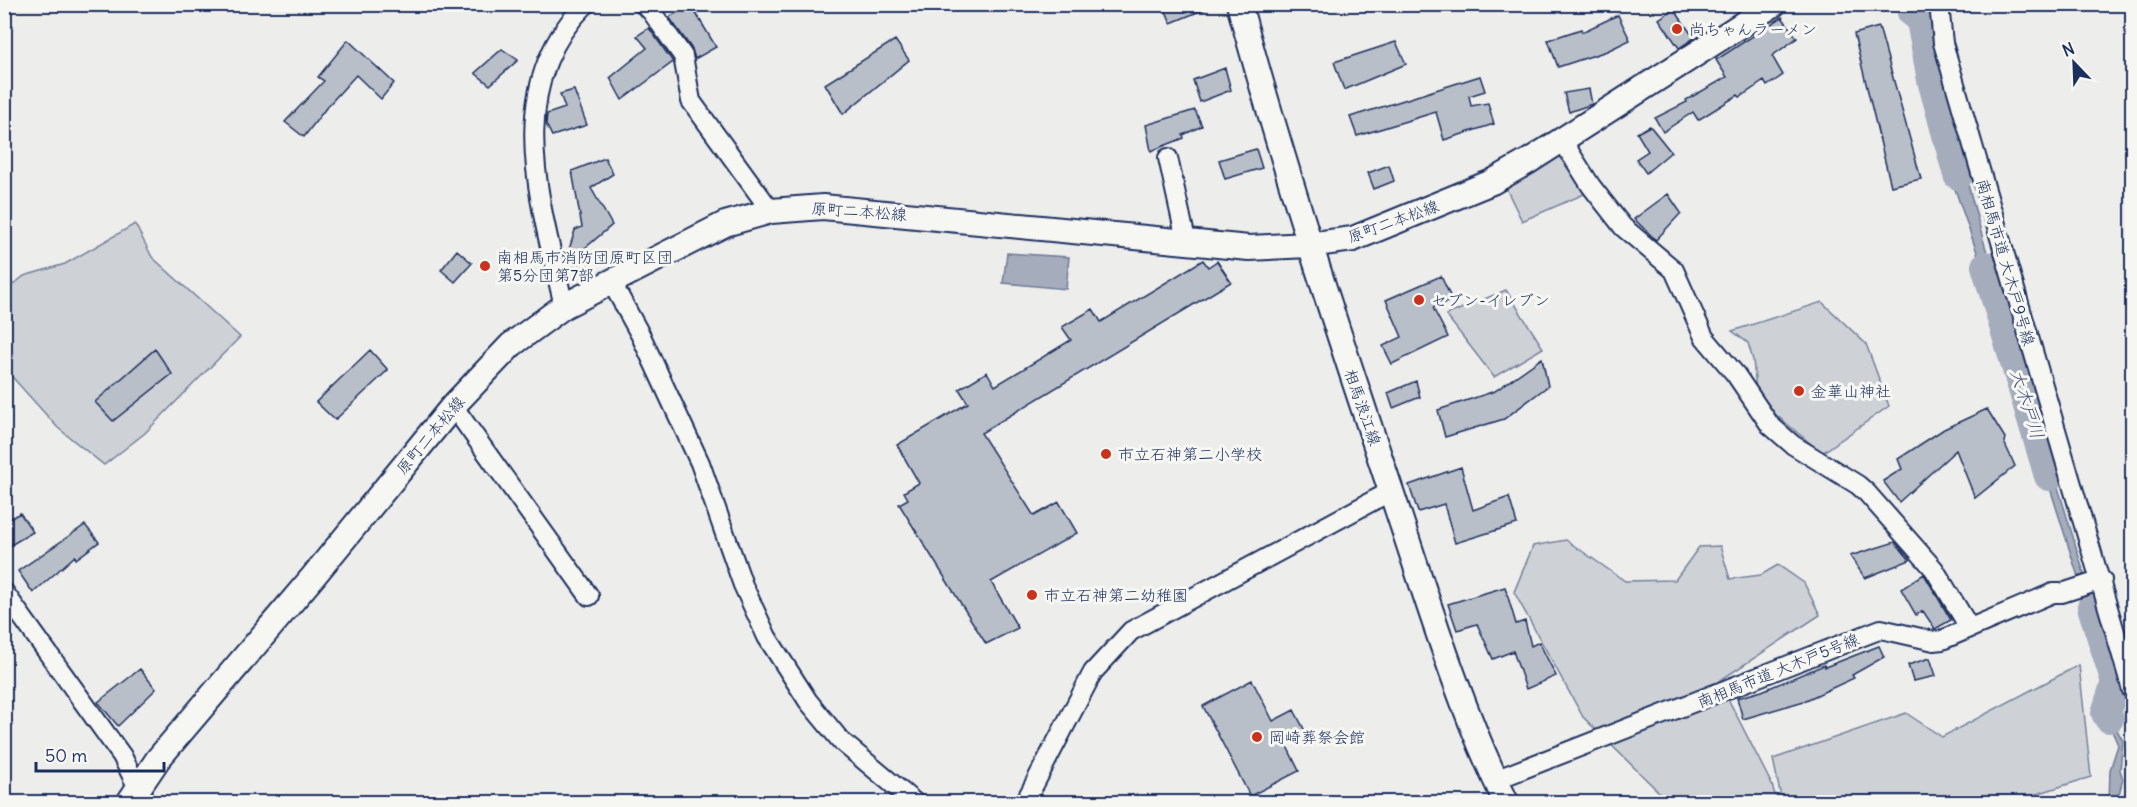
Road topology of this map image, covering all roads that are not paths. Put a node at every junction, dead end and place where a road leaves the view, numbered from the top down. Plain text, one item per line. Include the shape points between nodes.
1 (586, 4) edge
2 (643, 4) edge
3 (1239, 4) edge
4 (1774, 4) edge
5 (1939, 4) edge
6 (1562, 140) junction
7 (1168, 158) dead end
8 (771, 211) junction
9 (1186, 240) junction
10 (1308, 245) junction
11 (612, 283) junction
12 (564, 306) junction
13 (453, 406) junction
14 (1391, 491) junction
15 (2102, 580) junction
16 (4, 592) edge
17 (589, 596) dead end
18 (1968, 627) junction
19 (2127, 641) edge
20 (2133, 690) edge
21 (1495, 780) junction
22 (138, 797) edge
23 (914, 802) edge
24 (1024, 802) edge
25 (1506, 802) edge

1 - 12 street via 562,31 546,60 532,125
2 - 8 street via 682,56 690,100
3 - 10 main road, 相馬浪江線
4 - 6 main road, 原町二本松線
5 - 15 street, 南相馬市道 大木戸9号線 via 1946,54
6 - 10 main road, 原町二本松線 via 1492,182 1426,210 1353,239
6 - 18 street via 1623,227 1674,270 1704,337 1770,425 1793,446 1858,485 1875,501 1934,569
7 - 9 street
8 - 9 main road, 原町二本松線 via 845,207 1117,237
8 - 11 main road, 原町二本松線 via 725,224
9 - 10 main road, 原町二本松線 via 1249,248
10 - 14 main road, 相馬浪江線
11 - 12 main road, 原町二本松線
11 - 23 street via 700,463 743,585 767,637 808,701 841,741
12 - 13 main road, 原町二本松線 via 512,345
13 - 17 street
13 - 22 main road, 原町二本松線 via 158,759
14 - 21 main road, 相馬浪江線 via 1430,611
14 - 24 street via 1131,631 1093,672
15 - 18 street, 南相馬市道 大木戸5号線 via 2053,594
15 - 19 street, 南相馬市道 大木戸9号線
16 - 22 street via 122,756
18 - 21 street, 南相馬市道 大木戸5号線 via 1934,641 1881,628
19 - 20 street, 南相馬市道 大木戸9号線
21 - 25 main road, 相馬浪江線

